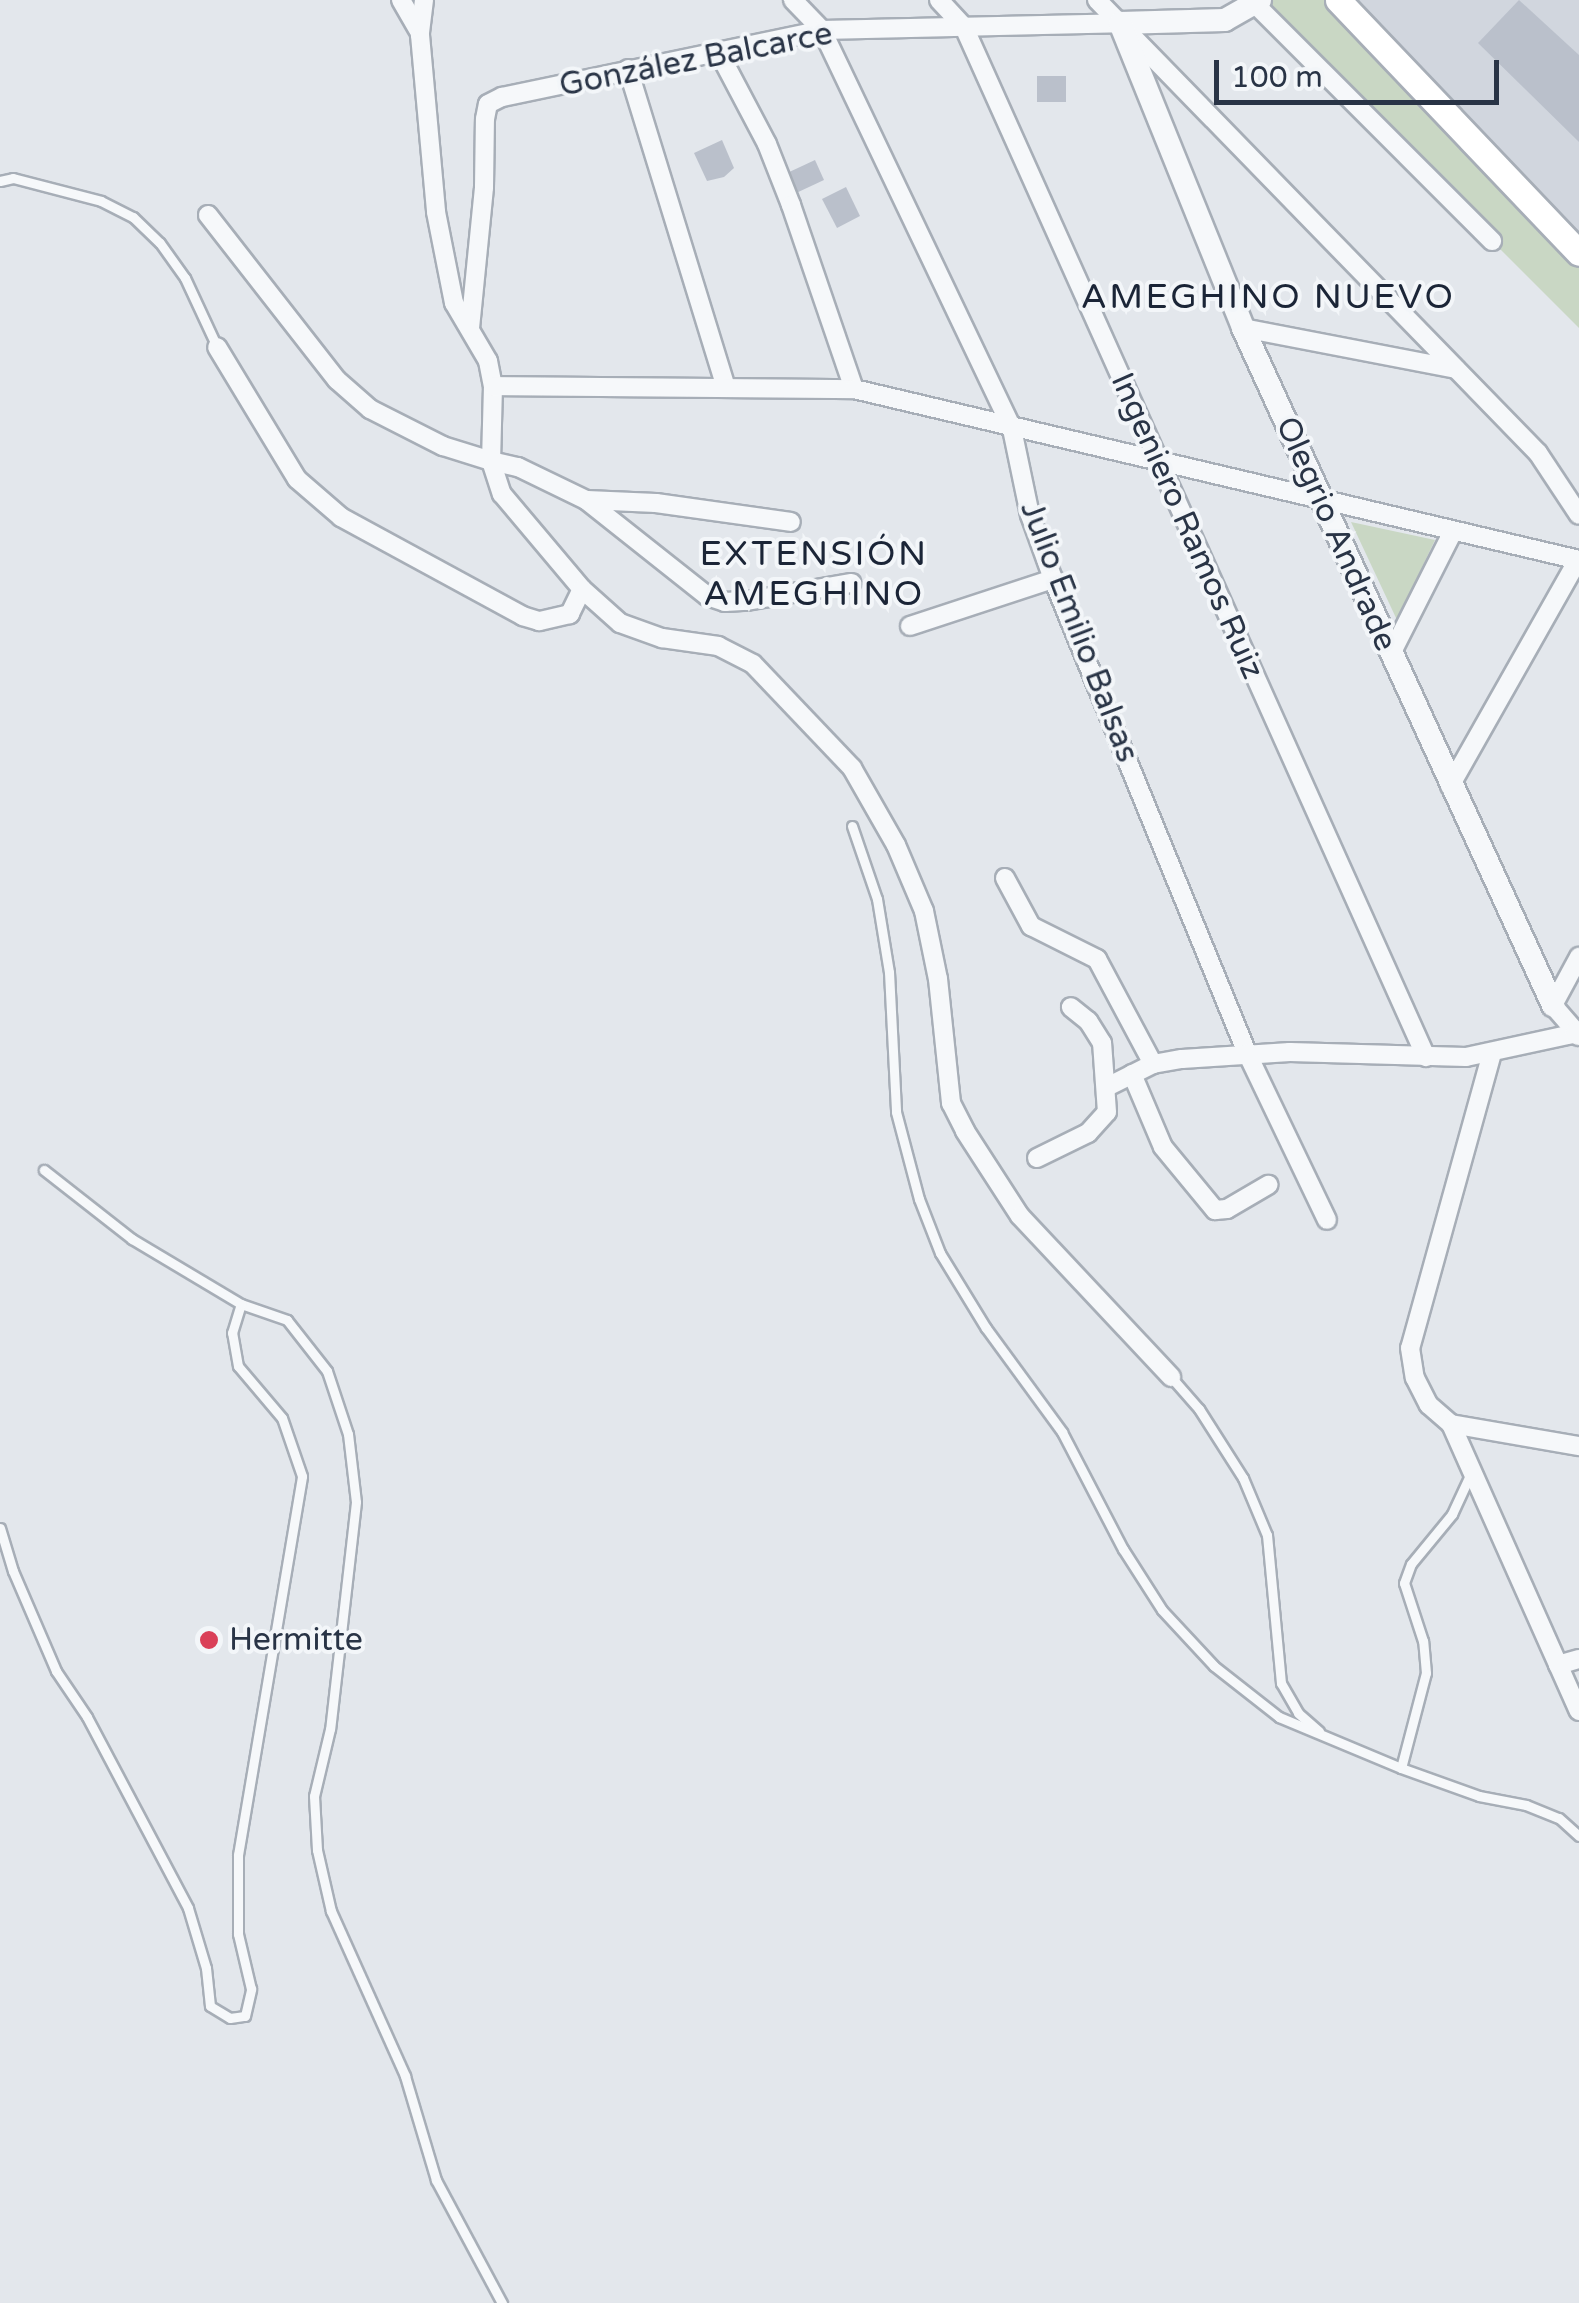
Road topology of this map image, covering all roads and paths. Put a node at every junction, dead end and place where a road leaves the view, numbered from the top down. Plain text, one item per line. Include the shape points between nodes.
1 (401, 0) edge
2 (424, 0) edge
3 (794, 0) edge
4 (940, 0) edge
5 (1097, 0) edge
6 (1338, 0) edge
7 (1255, 1) edge
8 (1120, 23) junction
9 (964, 27) junction
10 (822, 30) junction
11 (420, 35) junction
12 (718, 51) junction
13 (628, 69) junction
14 (0, 177) edge
15 (208, 214) dead end
16 (1492, 241) dead end
17 (1579, 252) edge
18 (1243, 328) junction
19 (470, 329) junction
20 (217, 347) joint
21 (1457, 370) junction
22 (493, 386) junction
23 (726, 387) junction
24 (854, 388) junction
25 (1012, 429) junction
26 (491, 461) junction
27 (1158, 462) junction
28 (586, 500) junction
29 (1320, 500) junction
30 (1579, 515) edge
31 (791, 522) dead end
32 (1453, 531) junction
33 (1579, 560) edge
34 (1053, 579) junction
35 (851, 583) dead end
36 (582, 588) junction
37 (910, 626) dead end
38 (1391, 654) junction
39 (1450, 786) junction
40 (852, 826) dead end
41 (1005, 878) dead end
42 (1579, 957) edge
43 (1552, 1005) junction
44 (1071, 1007) dead end
45 (1578, 1033) edge
46 (1247, 1053) junction
47 (1492, 1053) junction
48 (1426, 1058) junction
49 (1153, 1064) junction
50 (1132, 1074) junction
51 (1107, 1087) junction
52 (1038, 1158) dead end
53 (44, 1170) dead end
54 (1268, 1186) dead end
55 (1327, 1220) dead end
56 (241, 1304) junction
57 (1170, 1377) joint
58 (1451, 1424) junction
59 (1579, 1446) edge
60 (1472, 1472) junction
61 (0, 1528) edge
62 (1579, 1658) edge
63 (1558, 1665) junction
64 (1579, 1711) edge
65 (1328, 1738) junction
66 (1400, 1768) junction
67 (1579, 1836) edge
68 (502, 2303) edge

1 - 11 street
2 - 11 street
3 - 10 street, Julio Emilio Balsas
4 - 9 street, Ingeniero Ramos Ruiz
5 - 8 street
6 - 17 main road
7 - 8 street, González Balcarce via 1224,20
7 - 16 street
8 - 9 street, González Balcarce
8 - 18 street, Olegrio Andrade
8 - 21 street
9 - 10 street, González Balcarce
9 - 27 street, Ingeniero Ramos Ruiz
10 - 12 street, González Balcarce
10 - 25 street, Julio Emilio Balsas
11 - 19 street via 436,212 454,303
12 - 13 street, González Balcarce
12 - 24 street via 792,205
13 - 19 street, González Balcarce via 488,104
13 - 23 street
14 - 20 lane via 101,200 133,217 185,278
15 - 26 street via 337,380 370,410
18 - 21 street
18 - 29 street, Olegrio Andrade
19 - 22 street
20 - 36 street via 297,479 341,517 539,621 570,614
21 - 30 street via 1538,453
22 - 23 street
22 - 26 street
23 - 24 street
24 - 25 street
25 - 27 street
25 - 34 street, Julio Emilio Balsas via 1030,515
26 - 28 street
26 - 36 street via 502,494
27 - 29 street
27 - 48 street, Ingeniero Ramos Ruiz
28 - 31 street
28 - 35 street via 707,596 725,602
29 - 32 street
29 - 38 street, Olegrio Andrade
32 - 33 street
32 - 38 street
33 - 39 street
34 - 37 street
34 - 46 street, Julio Emilio Balsas
36 - 57 street via 620,623 662,638 718,646 753,664 852,768 924,910 952,1104 964,1131 1020,1216
38 - 39 street, Olegrio Andrade
39 - 43 street, Olegrio Andrade
40 - 65 lane via 878,899 896,1112 940,1253 1062,1432 1162,1610 1214,1666 1279,1717
41 - 49 street via 1030,926 1097,958
42 - 43 street
43 - 45 street, Olegrio Andrade
44 - 51 street via 1102,1044
45 - 47 street
46 - 48 street
46 - 49 street
46 - 55 street, Julio Emilio Balsas
47 - 48 street
47 - 58 street via 1410,1348 1429,1405
49 - 50 street
50 - 51 street
50 - 54 street via 1163,1147 1214,1210
51 - 52 street via 1101,1122
53 - 56 lane via 132,1239
56 - 61 lane via 232,1333 238,1366 282,1418 302,1476 238,1855 238,1934 251,1989 245,2016 230,2018 210,2006 188,1908 56,1670
56 - 68 lane via 287,1320 327,1371 348,1434 356,1502 330,1729 314,1796 316,1850 331,1912 405,2076 436,2180
57 - 65 lane via 1243,1478 1267,1535 1281,1683 1298,1713
58 - 59 street
58 - 60 street
60 - 63 street
60 - 66 lane via 1452,1514 1404,1582 1426,1673
62 - 63 street
63 - 64 street
65 - 66 lane
66 - 67 lane via 1526,1805 1559,1818

